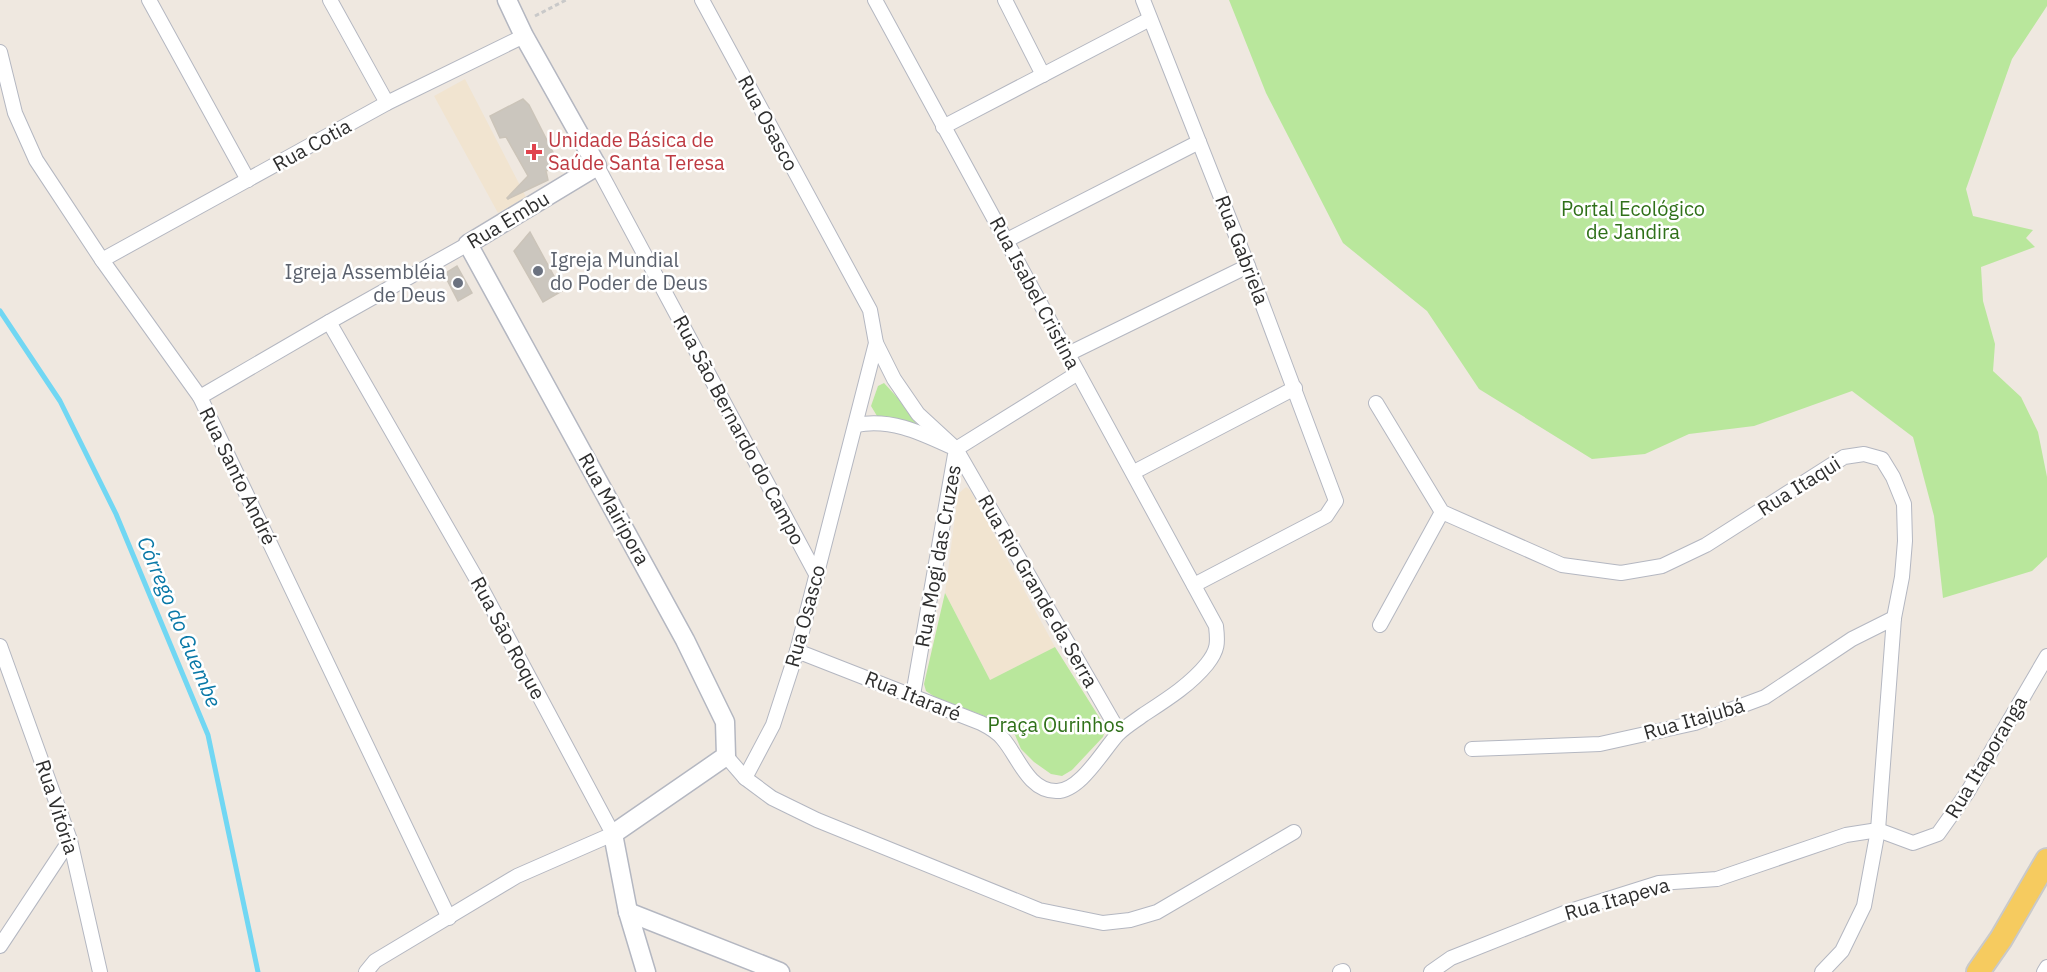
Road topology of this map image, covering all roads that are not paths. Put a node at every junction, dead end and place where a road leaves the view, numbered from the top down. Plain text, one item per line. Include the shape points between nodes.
1 (149, 0) edge
2 (330, 0) edge
3 (507, 0) edge
4 (702, 0) edge
5 (875, 0) edge
6 (1005, 0) edge
7 (1143, 0) edge
8 (1150, 19) junction
9 (522, 30) junction
10 (0, 52) edge
11 (1042, 75) junction
12 (387, 103) junction
13 (944, 127) junction
14 (1199, 142) junction
15 (597, 166) junction
16 (248, 180) junction
17 (1007, 240) junction
18 (468, 244) junction
19 (102, 260) junction
20 (1248, 266) junction
21 (329, 322) junction
22 (876, 344) junction
23 (1068, 354) junction
24 (1078, 373) junction
25 (1295, 388) junction
26 (200, 397) junction
27 (1376, 403) dead end
28 (856, 425) junction
29 (956, 449) junction
30 (1134, 472) junction
31 (1442, 512) junction
32 (816, 576) junction
33 (1194, 585) junction
34 (1894, 618) junction
35 (1380, 625) dead end
36 (0, 646) edge
37 (798, 651) junction
38 (2047, 656) edge
39 (913, 695) junction
40 (1119, 732) junction
41 (1472, 749) dead end
42 (726, 756) junction
43 (745, 778) junction
44 (1878, 830) junction
45 (1294, 832) dead end
46 (613, 834) junction
47 (70, 840) junction
48 (2047, 860) edge
49 (628, 912) junction
50 (449, 918) junction
51 (2001, 939) junction
52 (0, 946) edge
53 (2047, 967) edge
54 (100, 972) edge
55 (366, 972) edge
56 (646, 972) edge
57 (780, 972) edge
58 (1431, 972) edge
59 (1822, 972) edge
60 (1978, 972) edge
61 (1987, 972) edge
62 (2044, 972) edge

1 - 16 street
2 - 12 street
3 - 9 street, Rua São Bernardo do Campo
4 - 22 street, Rua Osasco via 870,310
5 - 13 street, Rua Isabel Cristina
6 - 11 street
7 - 8 street, Rua Gabriela
8 - 11 street
8 - 14 street, Rua Gabriela
9 - 12 street, Rua Cotia
9 - 15 street, Rua São Bernardo do Campo
10 - 19 street, Rua Santo André via 15,114 36,160
11 - 13 street
12 - 16 street, Rua Cotia
13 - 17 street, Rua Isabel Cristina
14 - 17 street
14 - 20 street, Rua Gabriela
15 - 18 street, Rua Embu
15 - 32 street, Rua São Bernardo do Campo
16 - 19 street, Rua Cotia
17 - 23 street, Rua Isabel Cristina
18 - 21 street, Rua Embu
18 - 42 street, Rua Mairipora via 685,640 725,722
19 - 26 street, Rua Santo André
20 - 23 street
20 - 25 street, Rua Gabriela
21 - 26 street, Rua Embu
21 - 46 street, Rua São Roque via 476,578
22 - 28 street, Rua Osasco
22 - 29 street, Rua Osasco via 918,414
23 - 24 street, Rua Isabel Cristina
24 - 29 street
24 - 30 street, Rua Isabel Cristina
25 - 30 street
25 - 33 street, Rua Gabriela via 1336,501 1326,516
26 - 50 street, Rua Santo André
27 - 31 street
28 - 29 street, Rua Mogi das Cruzes via 890,424
28 - 32 street, Rua Osasco
29 - 39 street, Rua Mogi das Cruzes
29 - 40 street, Rua Rio Grande da Serra
30 - 33 street, Rua Isabel Cristina
31 - 34 street, Rua Itaqui via 1562,565 1621,573 1662,566 1706,545 1844,457 1864,454 1882,459 1904,504 1902,577
31 - 35 street
32 - 37 street, Rua Osasco
33 - 40 street, Rua Isabel Cristina via 1216,626 1218,644 1208,663 1181,689
34 - 41 street, Rua Itajubá via 1852,639 1765,697 1695,723 1600,744
34 - 44 street, Rua Itaqui
36 - 47 street, Rua Vitória
37 - 39 street, Rua Itararé
37 - 43 street, Rua Osasco via 773,725
38 - 44 street, Rua Itaporanga via 1967,793 1938,834 1913,843
39 - 40 street, Rua Itararé via 996,732 1029,777 1054,792 1066,790 1081,779
42 - 43 street
42 - 46 street
43 - 45 street via 772,798 817,820 1039,910 1103,923 1157,912
44 - 58 street, Rua Itapeva via 1846,835 1717,879 1659,882 1567,912 1451,958
44 - 59 street, Rua Itaqui via 1864,906 1842,951
46 - 49 street, Rua São Roque
46 - 50 street via 517,876
47 - 52 street
47 - 54 street, Rua Vitória
48 - 51 main road
49 - 56 street, Rua São Roque
49 - 57 street
50 - 55 street via 375,962
51 - 60 main road
51 - 61 street
53 - 62 street

